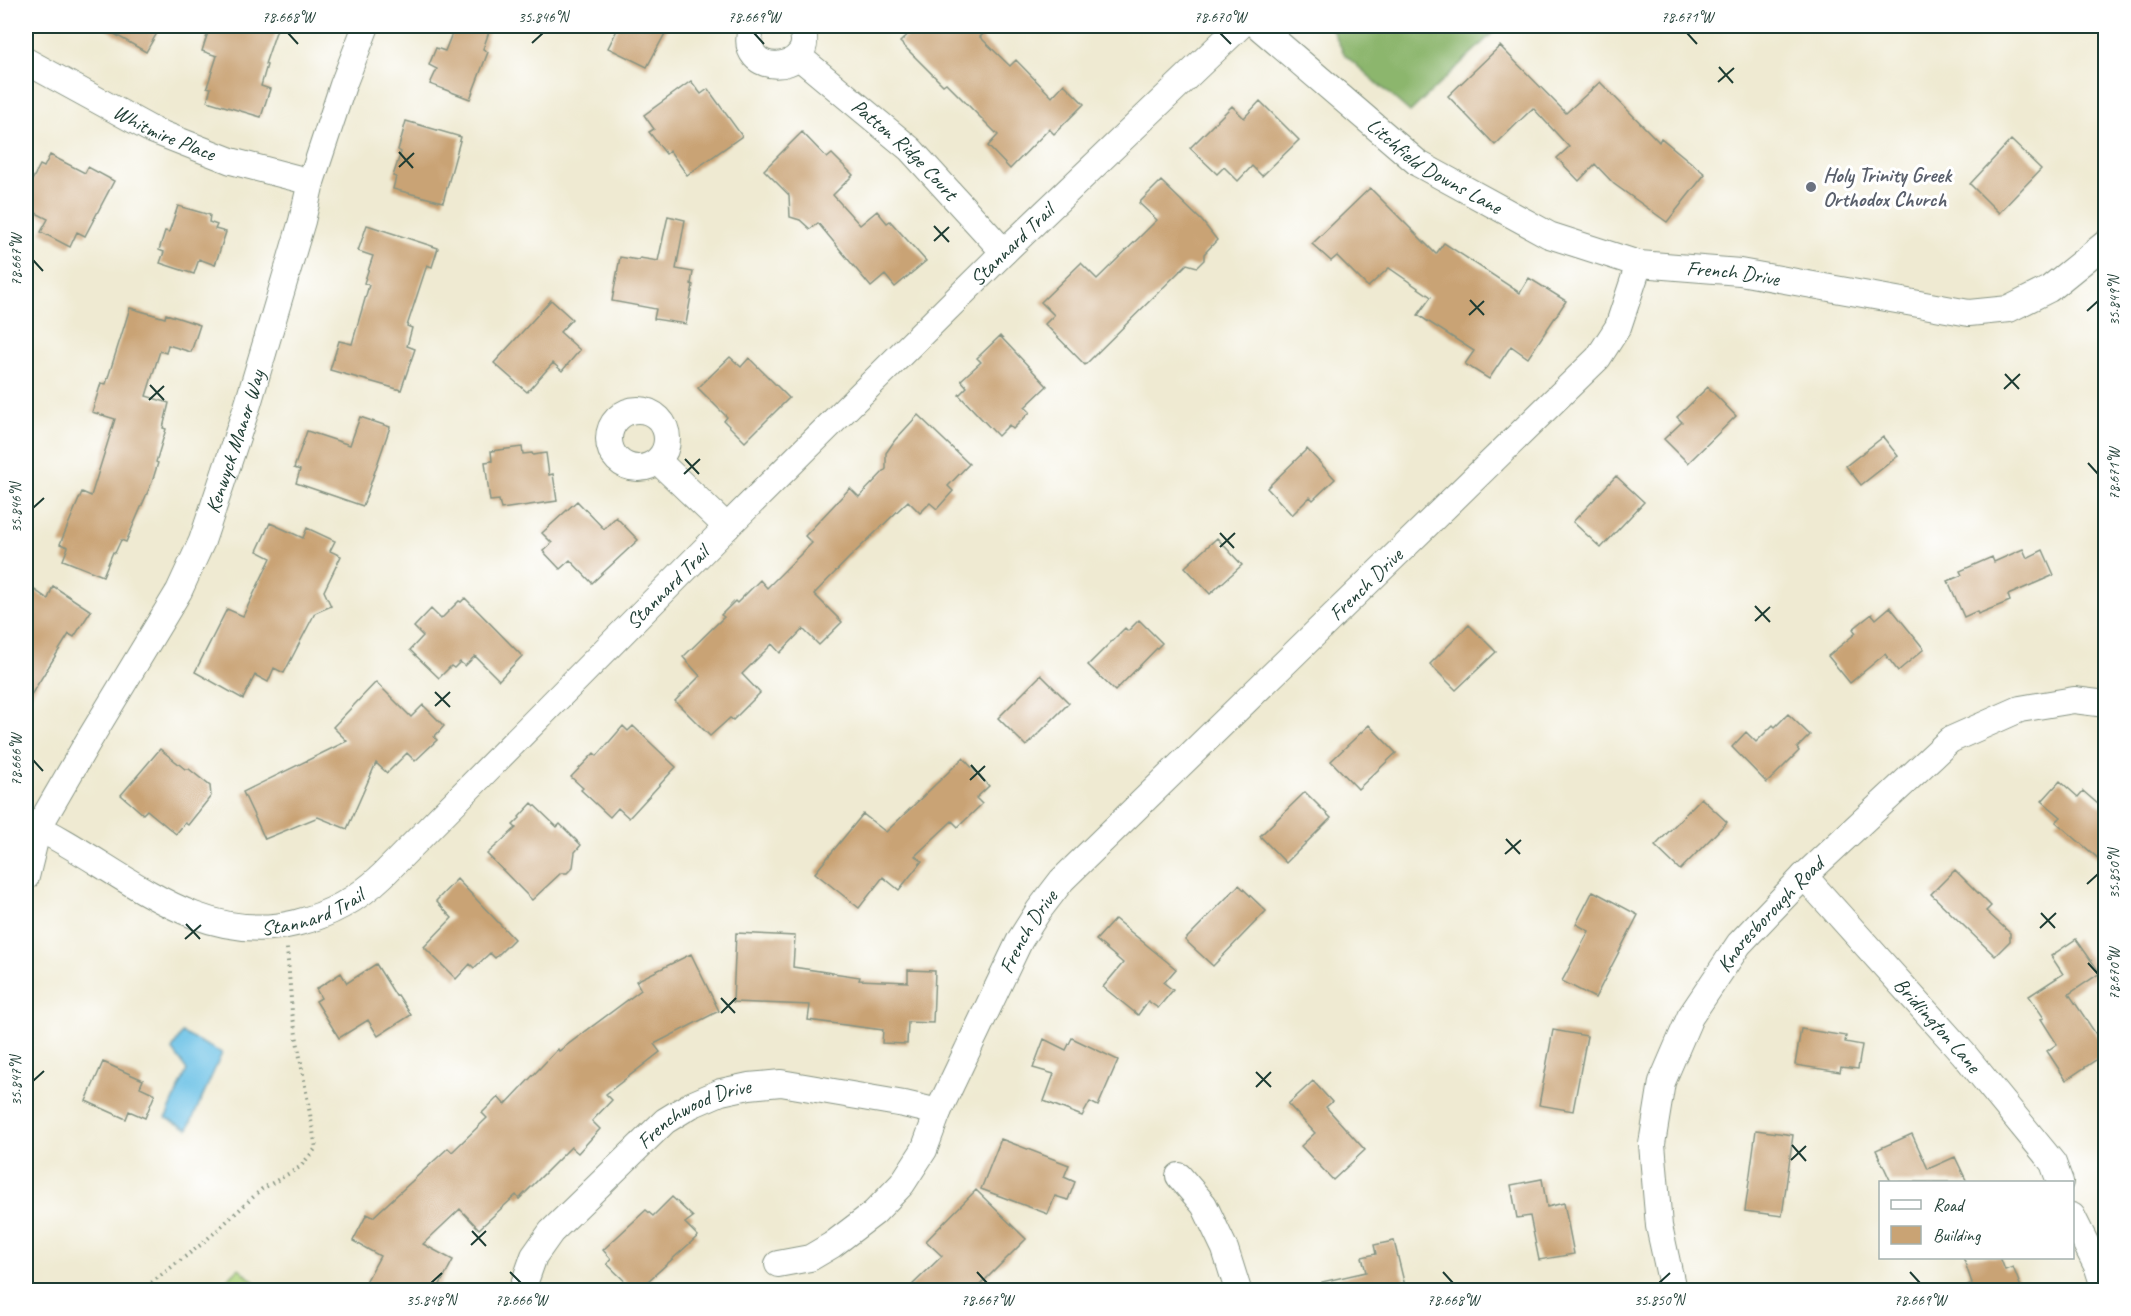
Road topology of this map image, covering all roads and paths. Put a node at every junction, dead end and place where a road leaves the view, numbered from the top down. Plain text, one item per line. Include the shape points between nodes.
1 (366, 26) edge
2 (752, 26) edge
3 (800, 26) edge
4 (1240, 26) edge
5 (1258, 26) edge
6 (798, 56) junction
7 (26, 61) edge
8 (311, 182) junction
9 (2106, 243) edge
10 (1004, 252) junction
11 (1639, 264) junction
12 (658, 461) dead end
13 (727, 527) junction
14 (2106, 704) edge
15 (32, 825) edge
16 (1804, 876) junction
17 (26, 877) edge
18 (285, 926) junction
19 (938, 1112) junction
20 (1179, 1176) dead end
21 (2060, 1181) edge
22 (2074, 1218) edge
23 (778, 1264) dead end
24 (142, 1290) edge
25 (522, 1290) edge
26 (1238, 1290) edge
27 (1673, 1290) edge
28 (2105, 1290) edge

1 - 8 street, Kenwyck Manor Way
2 - 6 street via 748,34 751,49 763,63 785,65
3 - 6 street via 804,38
4 - 10 street, Stannard Trail
5 - 11 street, Litchfield Downs Lane via 1419,164 1550,235
6 - 10 street, Patton Ridge Court via 910,149
7 - 8 street, Whitmire Place via 152,130 231,161
8 - 15 street, Kenwyck Manor Way via 248,404 202,541 170,607
9 - 11 street, French Drive via 2049,289 2008,309 1969,313 1740,272
10 - 13 street, Stannard Trail
11 - 19 street, French Drive via 1618,327 1598,358 1062,880 1020,940
12 - 13 street
13 - 18 street, Stannard Trail via 372,885 319,918
14 - 16 street, Knaresborough Road via 2074,700 2020,709 1950,740
15 - 17 street, Kenwyck Manor Way
15 - 18 street, Stannard Trail via 186,914 219,925 250,929
16 - 21 street, Bridlington Lane via 1963,1053 2052,1163
16 - 27 street, Knaresborough Road via 1739,944 1690,1017 1662,1082 1653,1144 1659,1226
18 - 24 path via 292,1012 316,1148 300,1167 262,1189 203,1243
19 - 23 street, French Drive via 924,1150 902,1184 874,1213 848,1235 810,1258
19 - 25 street, Frenchwood Drive via 781,1083 721,1092 665,1120 551,1232 534,1256
20 - 26 street via 1204,1205
22 - 28 street

